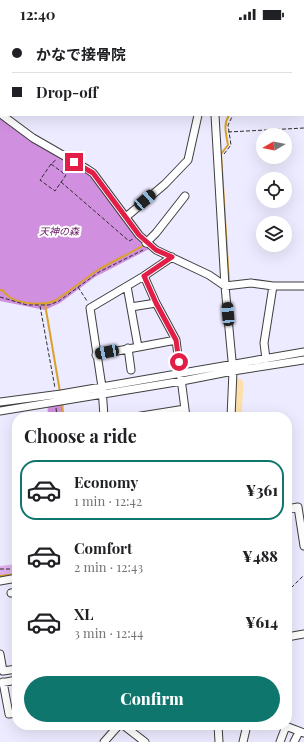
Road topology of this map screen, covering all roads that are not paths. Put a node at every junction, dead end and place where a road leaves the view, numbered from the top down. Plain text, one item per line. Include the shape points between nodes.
1 (4, 116) edge
2 (198, 116) edge
3 (215, 116) edge
4 (185, 196) dead end
5 (126, 217) junction
6 (149, 244) junction
7 (172, 257) junction
8 (144, 276) junction
9 (127, 286) junction
10 (225, 286) junction
11 (273, 286) junction
12 (304, 286) edge
13 (156, 303) junction
14 (131, 307) junction
15 (176, 340) junction
16 (138, 346) junction
17 (128, 348) junction
18 (304, 352) edge
19 (96, 354) junction
20 (266, 359) junction
21 (304, 360) edge
22 (232, 368) junction
23 (131, 370) dead end
24 (181, 377) junction
25 (102, 387) junction
26 (102, 394) junction
27 (0, 402) edge
28 (0, 411) edge
29 (104, 412) edge
30 (185, 412) edge
31 (231, 412) edge
32 (292, 508) edge
33 (304, 546) edge
34 (12, 579) edge
35 (0, 581) edge
36 (292, 634) edge
37 (304, 634) edge
38 (0, 654) edge
39 (12, 670) edge
40 (12, 681) edge
41 (1, 682) edge
42 (12, 714) edge
43 (292, 729) edge
44 (115, 730) edge
45 (129, 730) edge
46 (218, 730) edge
47 (246, 730) edge
48 (284, 730) edge
49 (302, 733) edge
50 (104, 742) edge
51 (145, 742) edge
52 (218, 742) edge
53 (243, 742) edge
54 (280, 742) edge
55 (294, 742) edge

1 - 5 street via 32,138 87,168
2 - 5 street via 188,160 165,184
3 - 10 street
4 - 6 street
5 - 6 street
6 - 7 street
7 - 8 street
7 - 10 street
8 - 9 street
8 - 13 street
9 - 14 street
9 - 19 street via 90,308
10 - 11 street via 251,283
10 - 22 street
11 - 12 street
11 - 20 street via 264,343
13 - 14 street
13 - 15 street
14 - 16 street
15 - 16 street
15 - 24 street
16 - 17 street
17 - 19 street
17 - 23 street
18 - 20 street
19 - 25 street
20 - 22 street
21 - 22 street
22 - 24 street
22 - 31 street
24 - 25 street
24 - 26 street
24 - 30 street
25 - 26 street
25 - 27 street
26 - 28 street
26 - 29 street
32 - 33 street via 298,507
34 - 35 street
36 - 37 street
38 - 39 street via 3,672
40 - 41 street
41 - 42 street via 9,714
43 - 49 street
44 - 50 street
45 - 51 street
46 - 52 street
47 - 53 street
48 - 54 street
49 - 55 street

